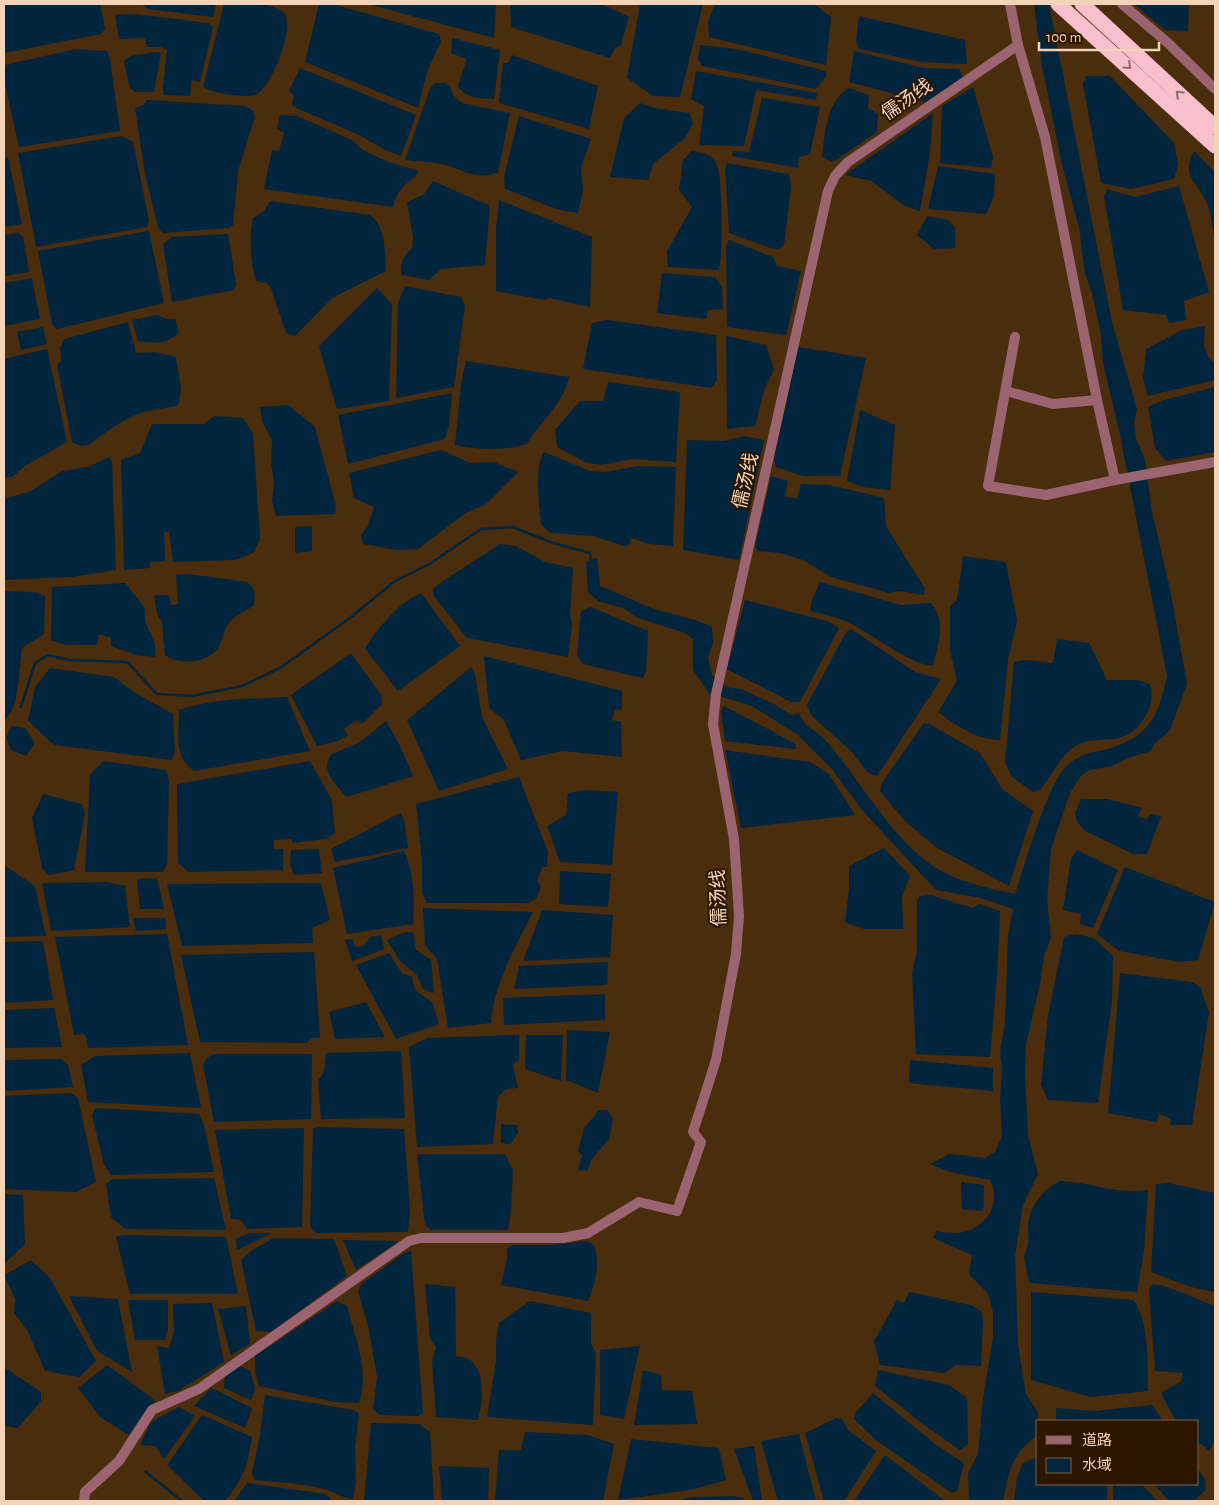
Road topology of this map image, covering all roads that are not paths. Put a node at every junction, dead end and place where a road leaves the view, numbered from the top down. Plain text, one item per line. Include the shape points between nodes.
1 (1010, 4) edge
2 (1058, 4) edge
3 (1082, 4) edge
4 (1122, 4) edge
5 (1018, 45) junction
6 (1215, 89) edge
7 (1215, 126) edge
8 (1215, 146) edge
9 (1015, 337) dead end
10 (1006, 391) junction
11 (1097, 400) junction
12 (1215, 462) edge
13 (1115, 480) junction
14 (84, 1501) edge

1 - 5 street
2 -> 8 highway
7 -> 3 highway
4 - 6 street
5 - 11 street via 1045,137
5 - 14 street, 儒汤线 via 848,162 835,176 828,191 716,694 713,724 734,839 739,916 736,954 716,1060 693,1132 701,1142 677,1212 638,1202 588,1234 563,1238 421,1238 409,1241 199,1389 152,1410 118,1461 85,1492
9 - 10 street
10 - 11 street via 1053,404
10 - 13 street via 988,486 1046,496
11 - 13 street
12 - 13 street

